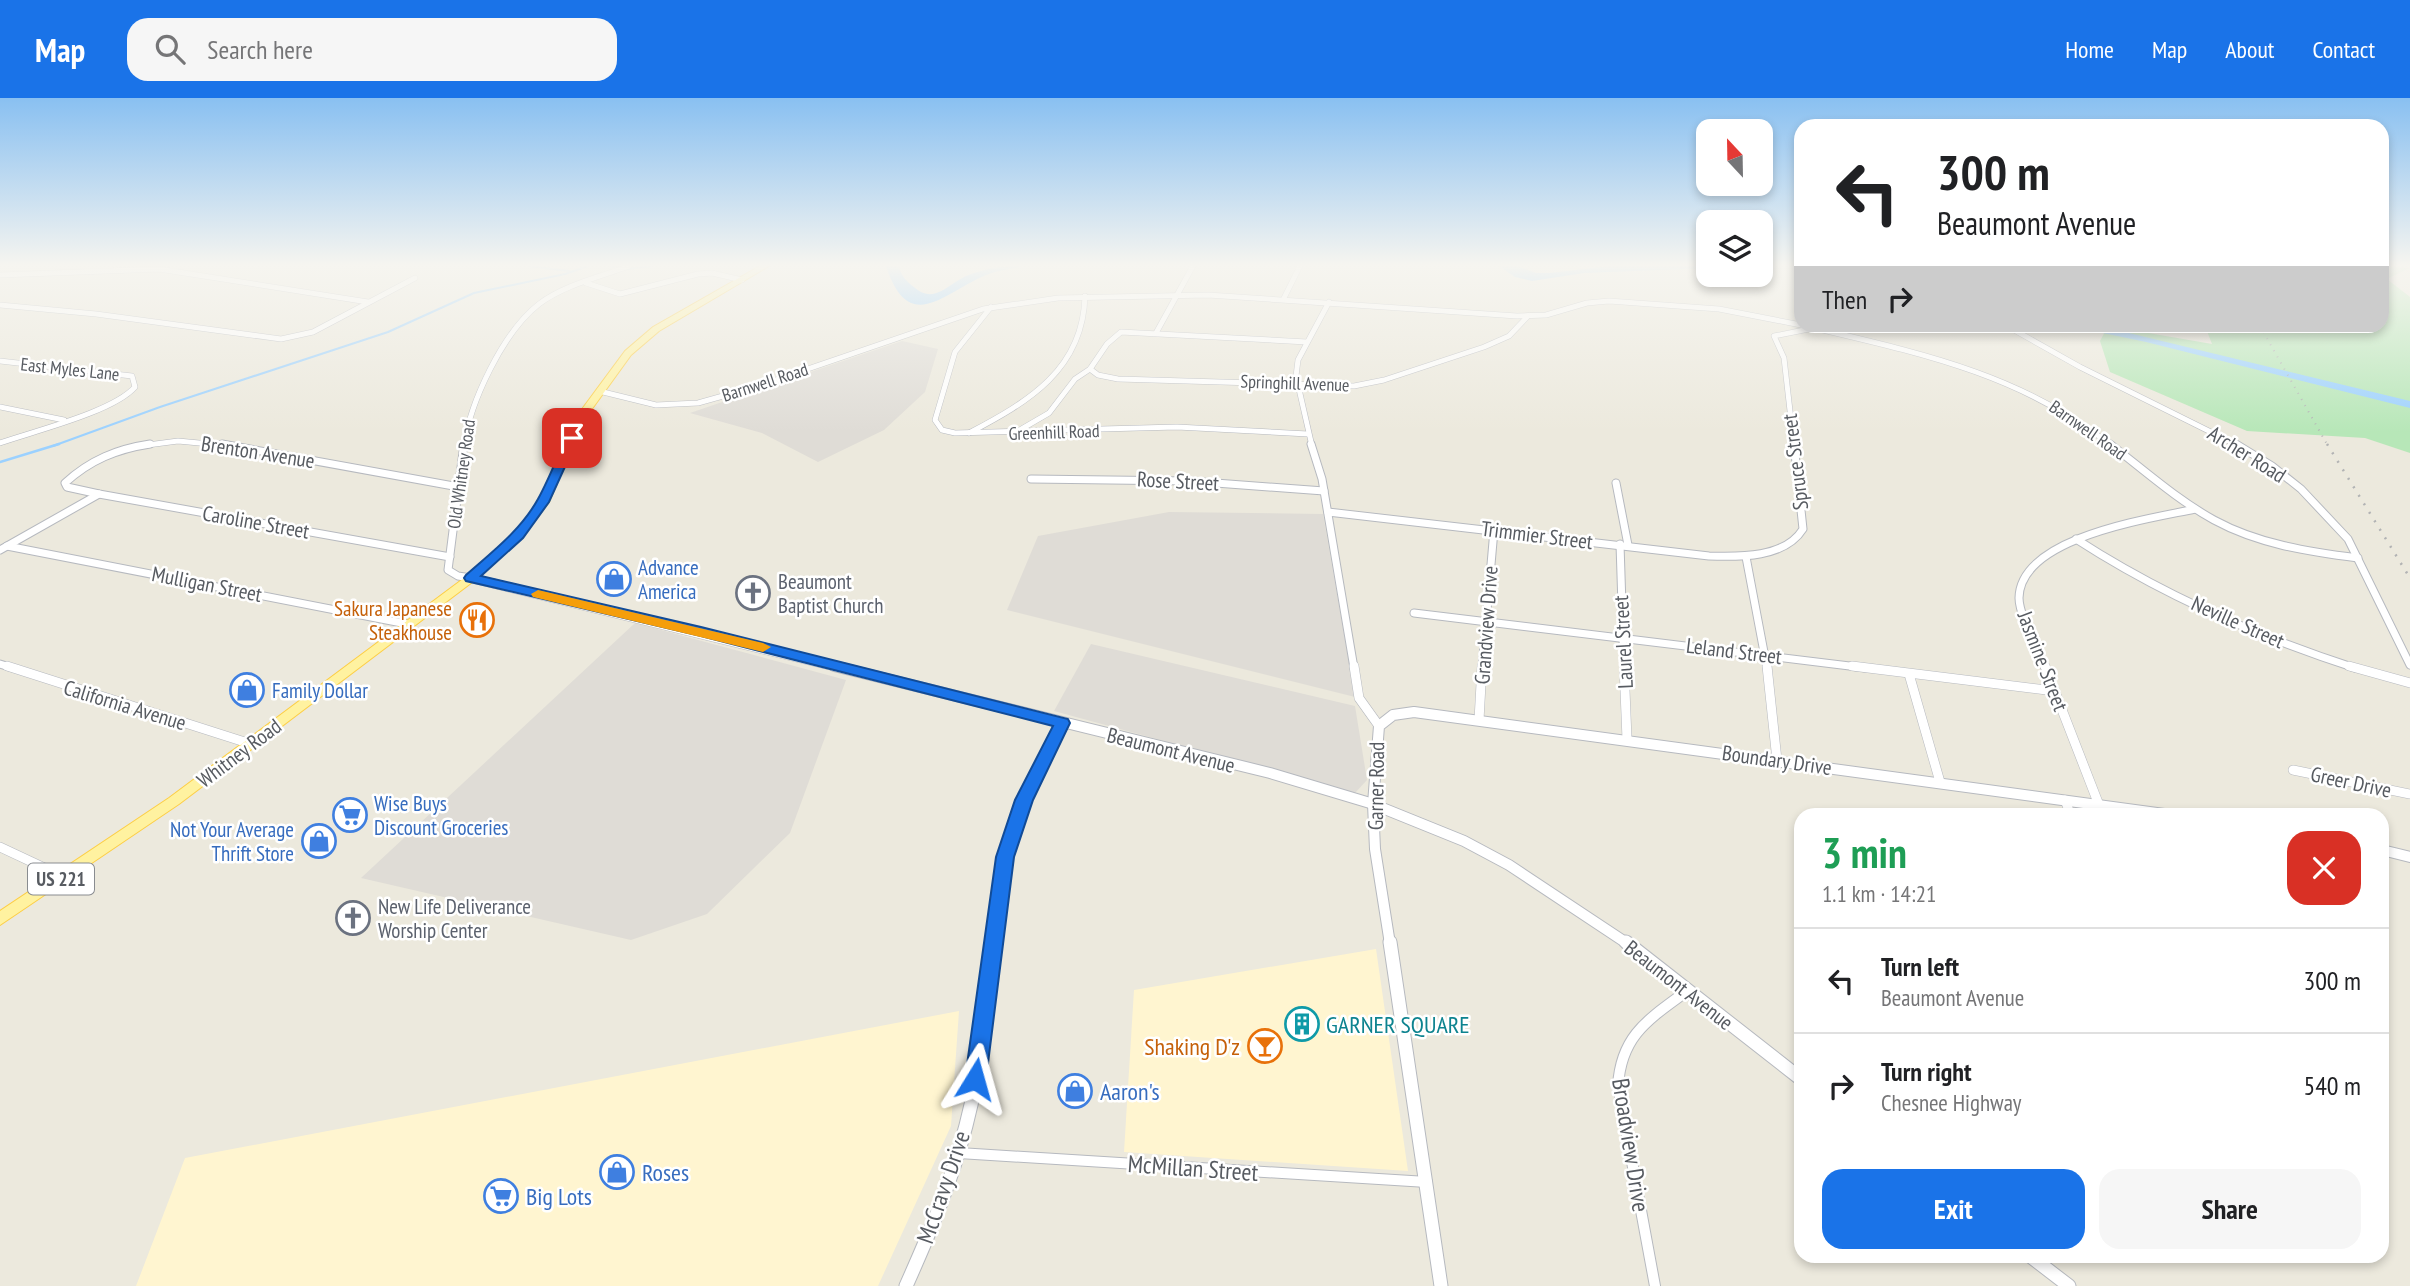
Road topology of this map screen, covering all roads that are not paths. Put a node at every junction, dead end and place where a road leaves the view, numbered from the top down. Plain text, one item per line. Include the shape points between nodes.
1 (151, 321) edge
2 (333, 321) edge
3 (525, 321) edge
4 (671, 321) edge
5 (947, 321) edge
6 (979, 321) edge
7 (1085, 321) edge
8 (1162, 321) edge
9 (1318, 321) edge
10 (1522, 321) edge
11 (1794, 332) edge
12 (1156, 333) junction
13 (1834, 333) edge
14 (2019, 333) edge
15 (1307, 342) junction
16 (0, 361) edge
17 (1090, 369) junction
18 (1297, 385) junction
19 (599, 391) junction
20 (0, 407) edge
21 (64, 420) junction
22 (1016, 433) junction
23 (966, 434) junction
24 (1308, 434) junction
25 (0, 443) edge
26 (1031, 479) dead end
27 (65, 483) joint
28 (1616, 483) dead end
29 (459, 486) junction
30 (1324, 491) junction
31 (99, 494) junction
32 (2195, 509) junction
33 (1328, 512) junction
34 (1494, 530) junction
35 (2076, 539) junction
36 (1624, 545) junction
37 (4, 548) edge
38 (450, 557) junction
39 (1746, 557) junction
40 (2358, 558) junction
41 (471, 578) junction
42 (1414, 613) dead end
43 (1486, 620) junction
44 (407, 624) junction
45 (1622, 637) junction
46 (1765, 655) junction
47 (0, 664) edge
48 (2410, 665) edge
49 (1909, 674) junction
50 (2410, 683) edge
51 (2055, 691) junction
52 (1479, 720) junction
53 (1062, 723) junction
54 (1379, 726) junction
55 (1628, 740) junction
56 (251, 744) junction
57 (1777, 760) junction
58 (2292, 770) dead end
59 (1940, 782) junction
60 (2410, 794) edge
61 (2065, 800) junction
62 (1373, 804) junction
63 (2099, 805) junction
64 (2068, 808) edge
65 (2121, 808) edge
66 (0, 847) edge
67 (2389, 852) edge
68 (2410, 857) edge
69 (64, 877) junction
70 (0, 919) edge
71 (1687, 991) junction
72 (1794, 1074) edge
73 (959, 1153) junction
74 (1427, 1182) junction
75 (2040, 1263) edge
76 (906, 1286) edge
77 (1441, 1286) edge
78 (1655, 1286) edge
79 (2069, 1286) edge

1 - 2 street via 281,339 313,332
3 - 29 street, Old Whitney Road via 500,353 469,412
4 - 19 main road, US 221 via 646,336 621,360
5 - 19 street, Barnwell Road via 698,404 656,405
6 - 23 street, Greenhill Road via 955,352 934,420 942,430
7 - 23 street via 1082,335 1060,368 1022,402
8 - 12 street
9 - 15 street, Garner Road
10 - 18 street, Springhill Avenue via 1503,339 1384,380 1343,387
11 - 39 street, Spruce Street via 1774,336 1784,358 1802,532 1793,541
12 - 15 street
12 - 17 street via 1118,333
13 - 32 street, Barnwell Road via 1970,368 2030,392 2084,424
14 - 40 street, Archer Road via 2272,466 2323,510 2348,538
15 - 18 street, Garner Road via 1298,360
16 - 21 street, East Myles Lane via 132,376 135,387 127,396
17 - 18 street, Springhill Avenue via 1118,379
17 - 22 street via 1075,379 1049,413
18 - 24 street, Garner Road
19 - 41 main road, US 221 via 579,420 545,500 518,536
20 - 21 street
21 - 25 street
22 - 23 street, Greenhill Road
22 - 24 street, Greenhill Road via 1177,427
24 - 30 street, Garner Road
26 - 30 street, Rose Street via 1188,481
27 - 29 street, Brenton Avenue via 121,450 179,440
27 - 31 street, Caroline Street
28 - 36 street, Laurel Street
29 - 38 street, Old Whitney Road
30 - 33 street, Garner Road
31 - 37 street
31 - 38 street, Caroline Street
32 - 35 street, Jasmine Street
32 - 40 street, Barnwell Road via 2274,542
33 - 34 street, Trimmier Street
33 - 54 street, Garner Road via 1359,698
34 - 36 street, Trimmier Street
34 - 43 street, Grandview Drive
35 - 50 street, Neville Street via 2153,583 2276,640
35 - 51 street, Jasmine Street via 2027,570 2018,583 2019,601
36 - 39 street, Trimmier Street
36 - 45 street, Laurel Street
37 - 44 street, Mulligan Street
38 - 41 street, Old Whitney Road via 449,570
39 - 46 street
40 - 48 street, Archer Road
41 - 44 main road, Whitney Road / US 221
41 - 53 street, Beaumont Avenue
42 - 43 street, Leland Street
43 - 45 street, Leland Street
43 - 52 street, Grandview Drive
44 - 56 main road, Whitney Road / US 221
45 - 46 street, Leland Street
45 - 55 street, Laurel Street
46 - 49 street, Leland Street
46 - 57 street
47 - 56 street, California Avenue
49 - 51 street, Leland Street
49 - 59 street
51 - 63 street, Jasmine Street
52 - 54 street, Boundary Drive via 1408,712 1393,715
52 - 55 street, Boundary Drive
53 - 62 street, Beaumont Avenue
53 - 73 street, McCravy Drive via 1024,800 1005,857 975,1079
54 - 62 street, Garner Road
55 - 57 street, Boundary Drive
56 - 69 main road, Whitney Road / US 221
57 - 59 street, Boundary Drive
58 - 60 street, Greer Drive
59 - 61 street, Boundary Drive
61 - 63 street, Boundary Drive
61 - 64 street
62 - 71 street, Beaumont Avenue via 1462,840 1535,881
62 - 74 street, Garner Road via 1390,949
63 - 65 street, Boundary Drive
66 - 69 street
67 - 68 street
69 - 70 main road, Whitney Road / US 221
71 - 72 street, Beaumont Avenue
71 - 78 street, Broadview Drive via 1629,1040 1618,1069
73 - 74 street, McMillan Street
73 - 76 street, McCravy Drive
74 - 77 street, Garner Road
75 - 79 street

